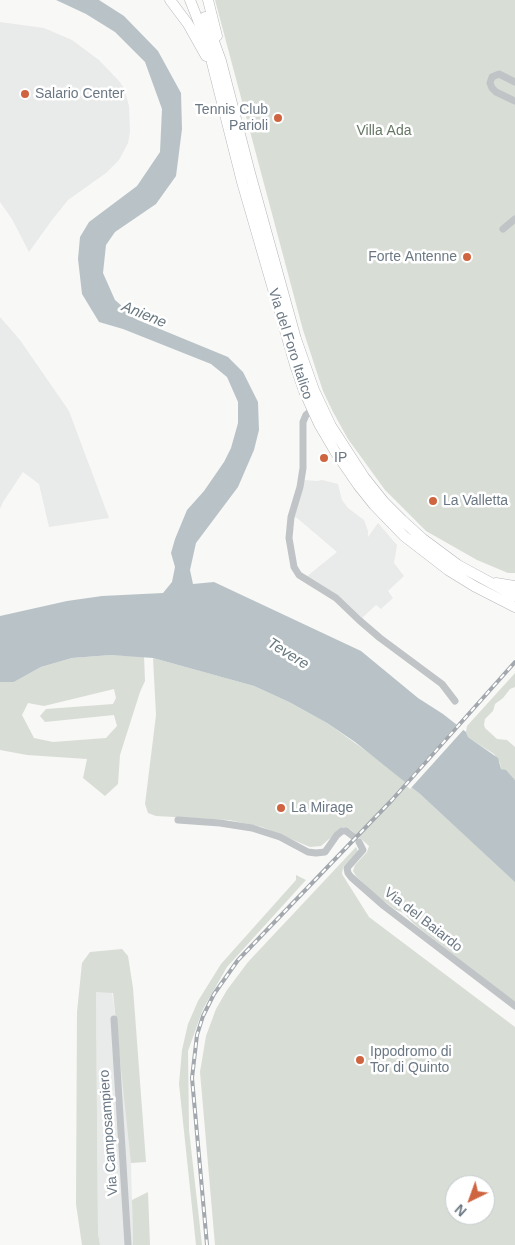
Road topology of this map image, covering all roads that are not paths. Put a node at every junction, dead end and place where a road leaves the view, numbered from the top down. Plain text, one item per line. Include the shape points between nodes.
1 (170, 0) edge
2 (185, 0) edge
3 (190, 0) edge
4 (198, 0) edge
5 (207, 0) edge
6 (201, 27) junction
7 (221, 61) junction
8 (215, 75) junction
9 (515, 82) edge
10 (515, 101) edge
11 (515, 219) edge
12 (504, 229) dead end
13 (312, 410) junction
14 (482, 579) junction
15 (515, 586) edge
16 (515, 596) edge
17 (515, 607) edge
18 (455, 702) dead end
19 (178, 820) dead end
20 (515, 1006) edge
21 (114, 1019) dead end
22 (128, 1245) edge

1 - 8 highway via 195,36
2 - 6 highway
3 - 6 highway, Via del Foro Italico
4 - 7 highway, Via del Foro Italico
5 - 7 highway via 216,27
6 - 8 highway, Via del Foro Italico
7 - 14 highway, Via del Foro Italico via 296,339 328,420 361,473 392,511 434,548
8 - 13 highway, Via del Foro Italico via 261,252
9 - 10 street via 499,74 492,77 490,83 493,90
11 - 12 street
13 - 17 highway, Via del Foro Italico via 358,485 404,536 454,574
13 - 18 street via 303,422 303,468 291,517 289,538 294,567 299,576 336,598 373,632 442,684
14 - 15 highway
14 - 16 highway, Via del Foro Italico
19 - 20 street, Via del Baiardo via 252,828 316,853 325,852 336,835 346,831 363,850 348,866 351,877
21 - 22 street, Via Camposampiero

